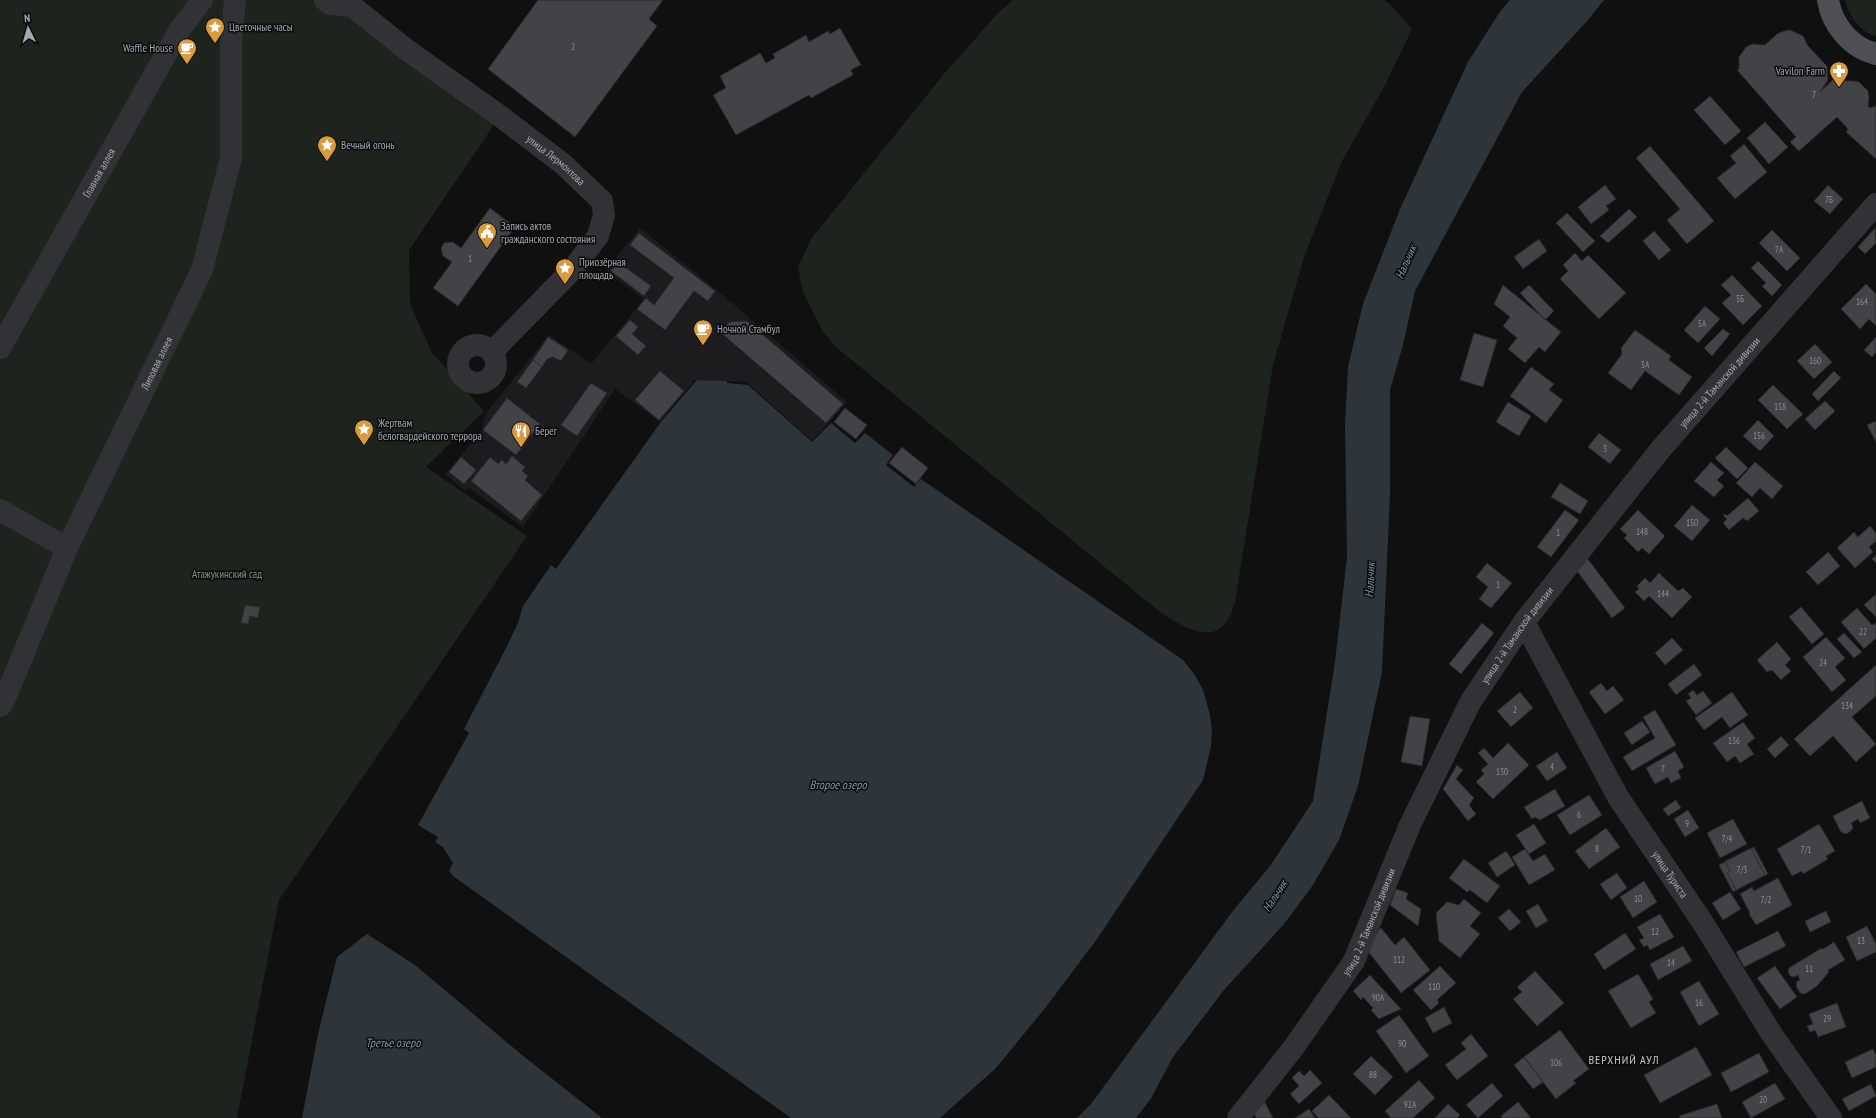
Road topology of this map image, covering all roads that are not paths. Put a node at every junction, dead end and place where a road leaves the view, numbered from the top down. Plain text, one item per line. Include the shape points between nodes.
1 (202, 0) edge
2 (234, 0) edge
3 (325, 0) edge
4 (1828, 0) edge
5 (353, 3) edge
6 (1876, 54) edge
7 (1876, 204) edge
8 (0, 348) edge
9 (492, 352) dead end
10 (0, 510) edge
11 (67, 548) junction
12 (1524, 622) junction
13 (0, 706) edge
14 (1238, 1118) edge
15 (1831, 1118) edge

1 - 8 street, Главная аллея via 179,31
2 - 11 street, Липовая аллея via 231,42 231,158 202,270
3 - 5 street, улица Лермонтова via 330,4
4 - 6 main road via 1838,27 1851,42
5 - 9 street, улица Лермонтова via 407,50 563,164 602,201 604,215 598,236 572,270
7 - 12 street, улица 2-й Таманской дивизии via 1660,450
10 - 11 street
11 - 13 street, Липовая аллея
12 - 14 street, улица 2-й Таманской дивизии via 1471,701 1410,824 1354,961 1294,1047
12 - 15 street, улица Туриста via 1618,797 1703,923 1771,1033

